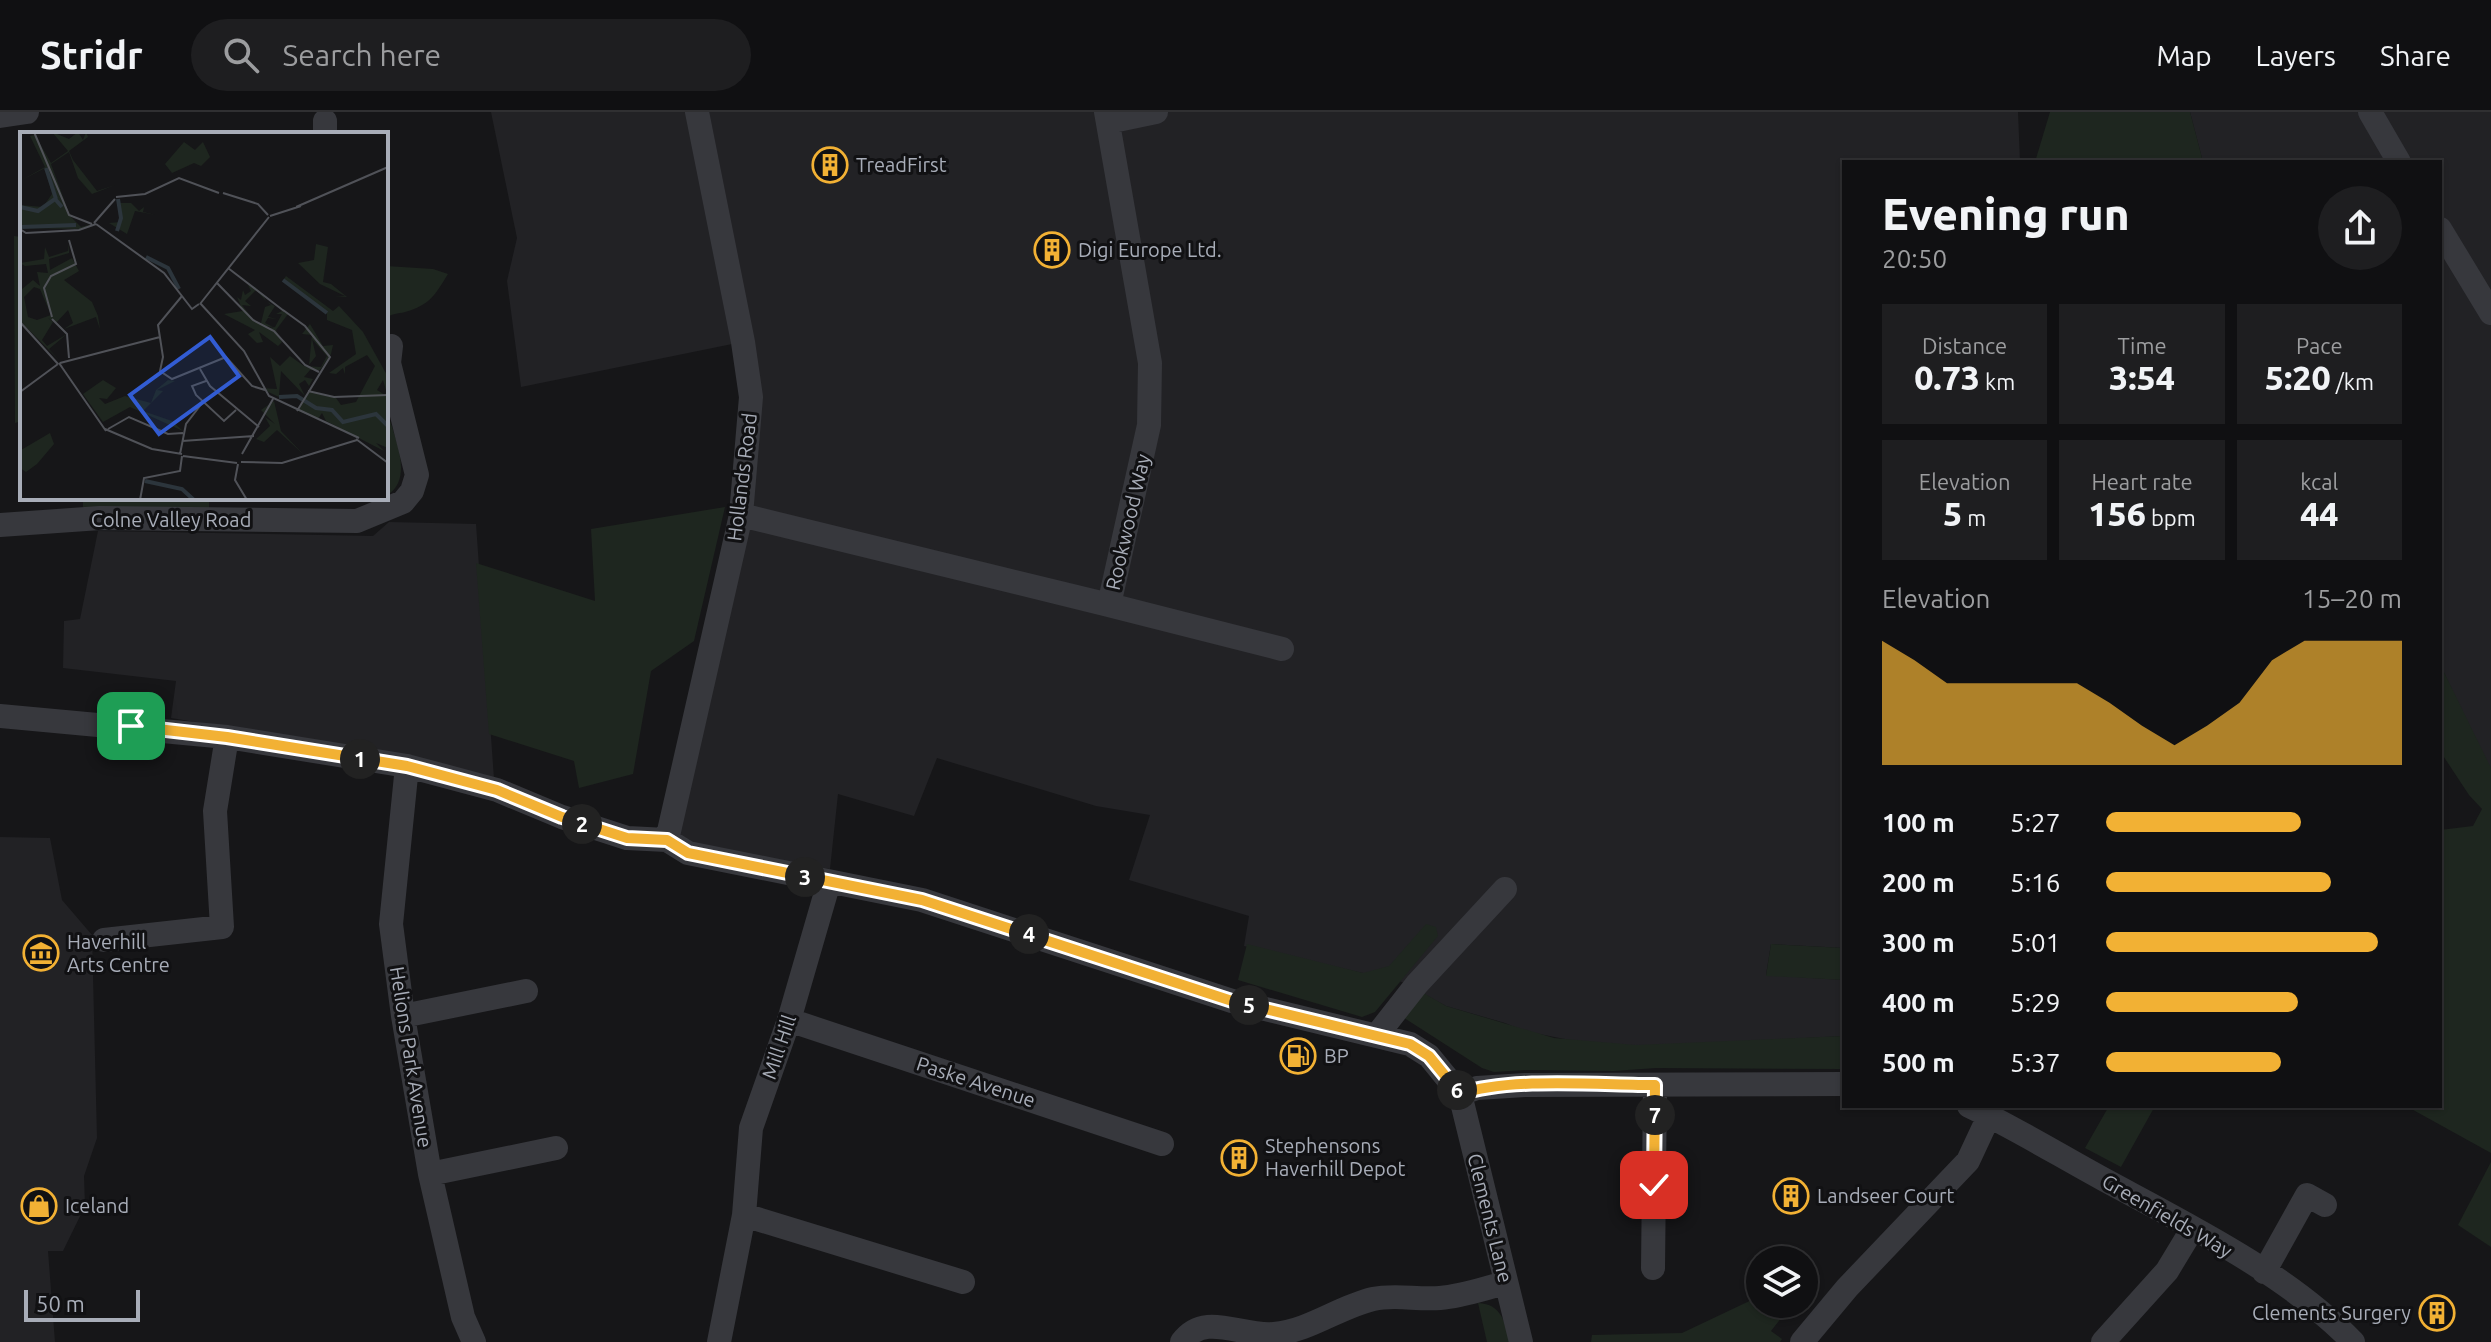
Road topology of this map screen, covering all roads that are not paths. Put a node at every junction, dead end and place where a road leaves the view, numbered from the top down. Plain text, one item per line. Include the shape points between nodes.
1 (27, 112) edge
2 (697, 112) edge
3 (1156, 112) edge
4 (2370, 112) edge
5 (0, 116) edge
6 (1107, 117) edge
7 (2398, 160) edge
8 (2442, 232) edge
9 (2491, 313) edge
10 (391, 346) dead end
11 (274, 509) edge
12 (741, 515) junction
13 (0, 525) edge
14 (1109, 605) junction
15 (1282, 649) dead end
16 (0, 716) edge
17 (227, 737) junction
18 (407, 766) junction
19 (667, 840) junction
20 (829, 882) junction
21 (1505, 889) dead end
22 (104, 940) dead end
23 (526, 991) dead end
24 (403, 1016) junction
25 (789, 1020) junction
26 (1377, 1035) junction
27 (1842, 1084) edge
28 (1655, 1085) junction
29 (1460, 1094) junction
30 (1979, 1111) edge
31 (1162, 1144) dead end
32 (556, 1148) dead end
33 (430, 1174) junction
34 (2325, 1205) dead end
35 (744, 1215) junction
36 (2193, 1228) junction
37 (1653, 1268) dead end
38 (2264, 1272) junction
39 (963, 1282) dead end
40 (1506, 1283) junction
41 (474, 1342) edge
42 (719, 1342) edge
43 (1182, 1342) edge
44 (1521, 1342) edge
45 (1802, 1342) edge
46 (2103, 1342) edge
47 (2353, 1342) edge

1 - 5 street
2 - 12 street, Hollands Road via 751,397
3 - 6 street
4 - 7 street
6 - 14 street, Rookwood Way via 1150,363 1149,425
8 - 9 street
10 - 11 street, Colne Valley Road via 389,363 417,475 412,491 403,502 357,521
11 - 13 street, Colne Valley Road
12 - 14 street, Rookwood Way
12 - 19 street, Hollands Road
14 - 15 street
16 - 17 street
17 - 18 street
17 - 22 street via 215,811 222,927
18 - 19 street via 497,790 627,838
18 - 24 street, Helions Park Avenue via 391,924
19 - 20 street via 688,853
20 - 25 street, Mill Hill
20 - 26 street via 922,900 1232,1001
21 - 26 street
23 - 24 street
24 - 33 street, Helions Park Avenue
25 - 31 street, Paske Avenue
25 - 35 street, Mill Hill via 751,1128
26 - 29 street via 1410,1044 1429,1056
27 - 28 street
28 - 29 street via 1525,1085
28 - 37 street
29 - 40 street, Clements Lane
30 - 36 street, Greenfields Way
30 - 45 street via 1968,1161
32 - 33 street
33 - 41 street, Helions Park Avenue via 463,1317
34 - 38 street via 2307,1195
35 - 39 street
35 - 42 street, Mill Hill
36 - 38 street, Greenfields Way
36 - 46 street via 2167,1271
38 - 47 street, Greenfields Way via 2333,1320
40 - 43 street via 1439,1298 1371,1300 1279,1334 1198,1327
40 - 44 street, Clements Lane

